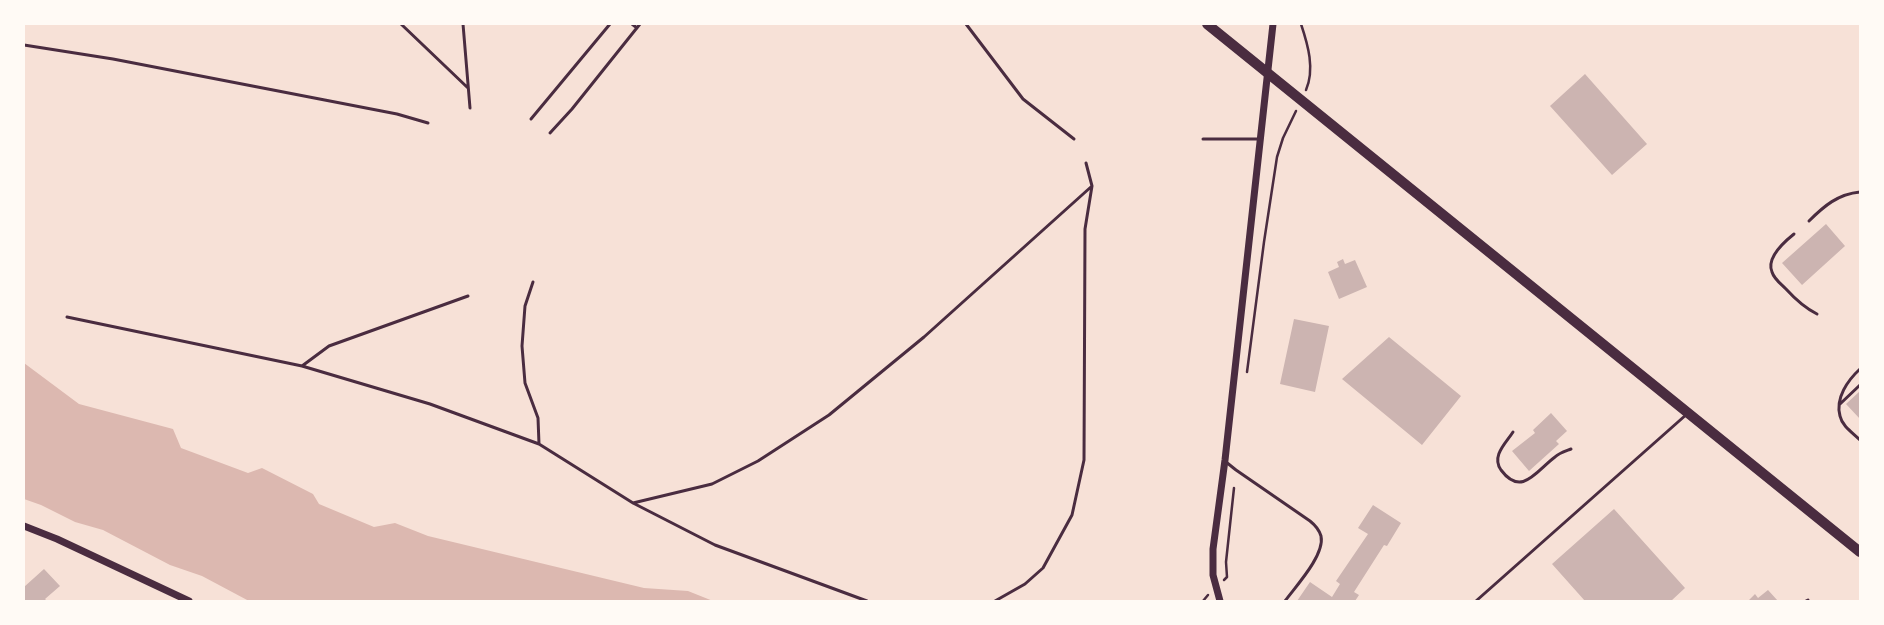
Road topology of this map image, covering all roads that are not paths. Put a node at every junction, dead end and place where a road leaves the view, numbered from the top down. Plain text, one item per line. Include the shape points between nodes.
1 (401, 24) edge
2 (463, 24) edge
3 (610, 24) edge
4 (632, 24) edge
5 (640, 24) edge
6 (966, 24) edge
7 (1207, 24) edge
8 (1272, 24) edge
9 (637, 28) junction
10 (24, 45) edge
11 (1267, 71) junction
12 (468, 88) junction
13 (470, 108) dead end
14 (531, 119) dead end
15 (428, 123) dead end
16 (550, 133) dead end
17 (1074, 139) dead end
18 (1202, 139) dead end
19 (1260, 139) junction
20 (1086, 163) dead end
21 (1092, 186) junction
22 (1860, 192) edge
23 (1809, 221) dead end
24 (1794, 234) dead end
25 (533, 282) dead end
26 (468, 296) dead end
27 (1817, 314) dead end
28 (67, 317) dead end
29 (302, 366) junction
30 (1860, 369) edge
31 (1860, 385) edge
32 (1839, 404) junction
33 (1688, 413) junction
34 (1513, 432) dead end
35 (1860, 440) edge
36 (539, 444) junction
37 (1571, 449) dead end
38 (1225, 460) junction
39 (633, 503) junction
40 (24, 526) edge
41 (1860, 552) edge
42 (189, 601) edge
43 (867, 601) edge
44 (995, 601) edge
45 (1220, 601) edge
46 (1285, 601) edge
47 (1476, 601) edge

1 - 12 lane
2 - 12 lane
3 - 14 lane
4 - 9 lane
5 - 9 lane
6 - 17 lane via 1023,99
7 - 11 main road
8 - 11 street
9 - 16 lane
10 - 15 lane via 113,59 397,114
11 - 19 street
11 - 33 main road
12 - 13 lane
18 - 19 lane
19 - 38 street
20 - 21 lane
21 - 39 lane via 924,337 829,415 758,461 712,484
21 - 44 lane via 1084,229 1084,460 1072,516 1043,568 1025,584
22 - 23 lane via 1848,193 1832,201
24 - 27 lane via 1776,253 1771,262 1771,271 1802,306
25 - 36 lane via 525,306 522,346 525,383 538,418
26 - 29 lane via 329,346
28 - 29 lane
29 - 36 lane via 430,404
30 - 32 lane via 1844,387
31 - 32 lane
32 - 35 lane via 1840,416 1846,427
33 - 41 main road
33 - 47 lane
34 - 37 lane via 1500,450 1497,460 1511,480 1524,482 1531,479 1556,456
36 - 39 lane
38 - 45 street via 1213,563 1213,575
38 - 46 lane via 1318,528 1321,537 1320,548
39 - 43 lane via 715,545
40 - 42 street

